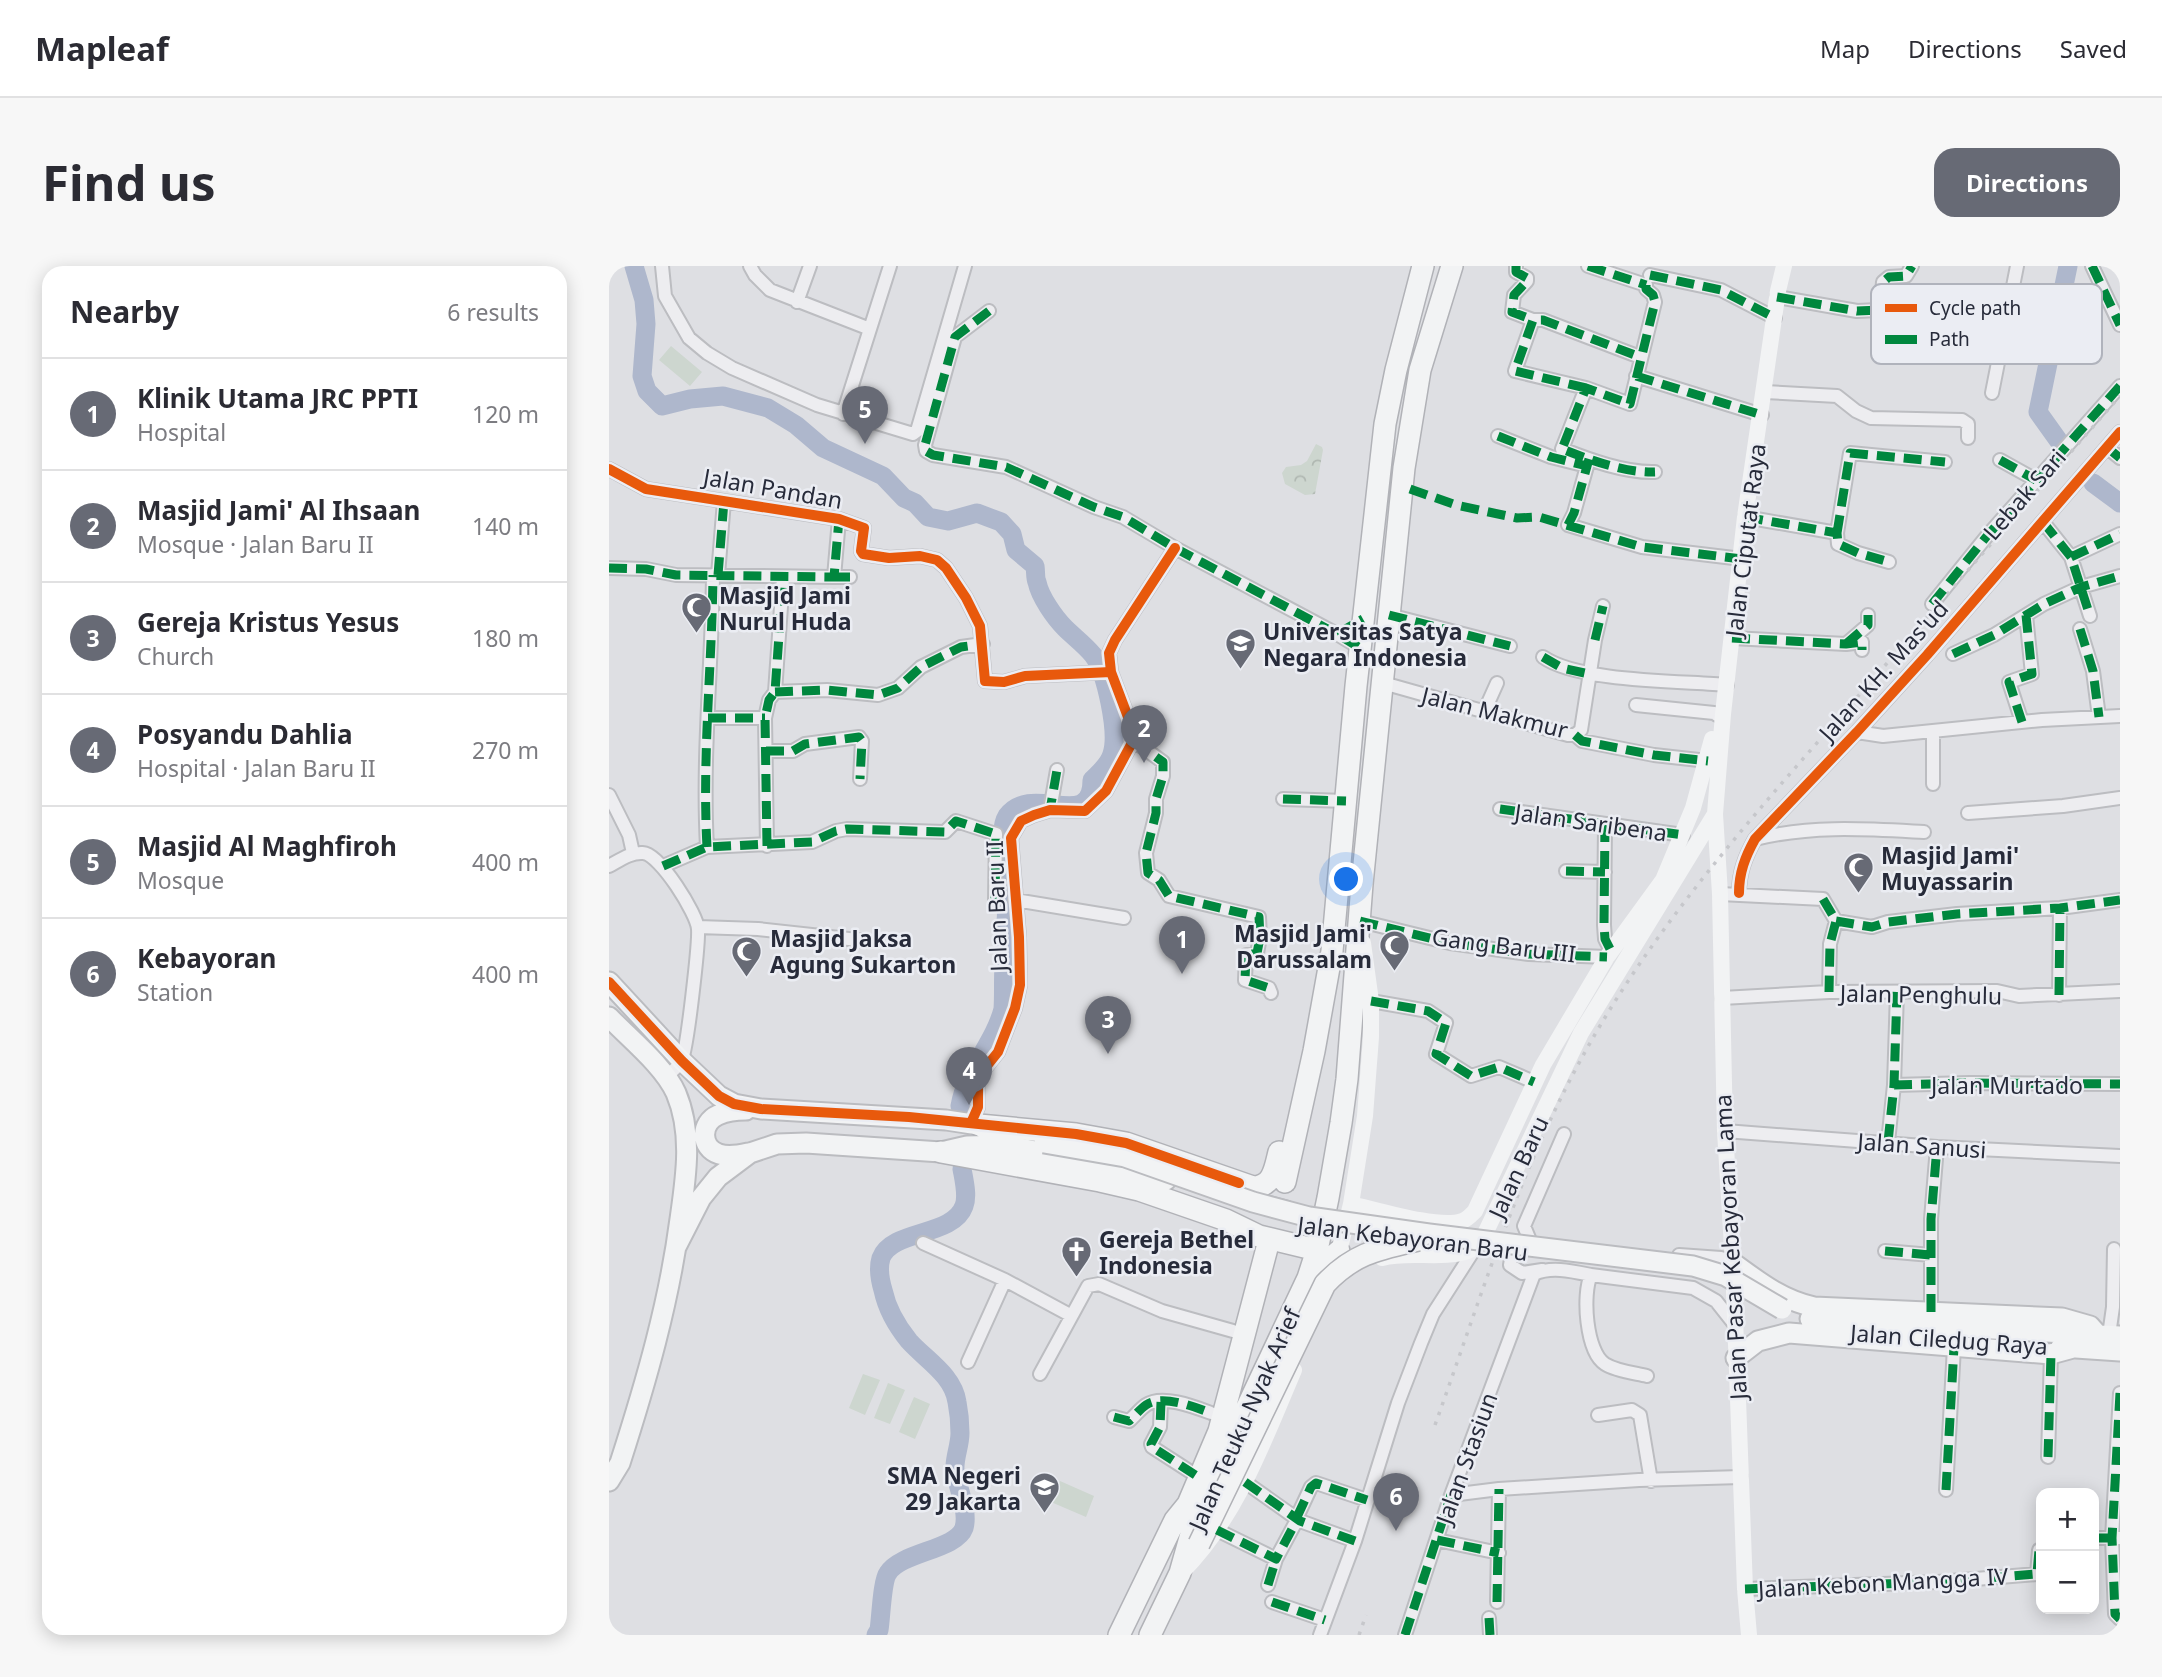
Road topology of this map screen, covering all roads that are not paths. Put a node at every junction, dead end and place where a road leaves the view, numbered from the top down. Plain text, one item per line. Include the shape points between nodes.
1 (662, 266) edge
2 (751, 266) edge
3 (810, 266) edge
4 (890, 266) edge
5 (965, 266) edge
6 (1423, 266) edge
7 (1433, 266) edge
8 (1444, 266) edge
9 (1452, 266) edge
10 (1516, 266) edge
11 (1588, 266) edge
12 (1784, 266) edge
13 (1912, 266) edge
14 (2017, 266) edge
15 (2092, 266) edge
16 (1649, 275) edge
17 (1883, 284) edge
18 (2013, 284) edge
19 (2101, 284) edge
20 (2102, 287) edge
21 (1777, 297) junction
22 (797, 302) junction
23 (1871, 310) edge
24 (989, 311) dead end
25 (1410, 317) junction
26 (1775, 318) junction
27 (1533, 320) junction
28 (1434, 324) junction
29 (2120, 325) edge
30 (870, 328) junction
31 (1640, 356) junction
32 (1997, 364) edge
33 (1636, 376) junction
34 (2120, 386) edge
35 (1586, 388) junction
36 (1765, 393) junction
37 (1991, 393) dead end
38 (843, 414) junction
39 (1762, 415) junction
40 (2120, 432) edge
41 (1498, 436) dead end
42 (1968, 438) dead end
43 (2108, 448) junction
44 (2120, 458) edge
45 (2000, 460) dead end
46 (1945, 462) dead end
47 (1588, 463) junction
48 (610, 471) edge
49 (1655, 472) dead end
50 (2036, 480) junction
51 (724, 501) junction
52 (1745, 517) junction
53 (839, 519) junction
54 (2042, 522) junction
55 (1837, 533) junction
56 (2120, 534) edge
57 (1175, 548) junction
58 (2071, 556) junction
59 (1742, 559) junction
60 (1889, 562) dead end
61 (609, 568) edge
62 (715, 575) junction
63 (2120, 576) edge
64 (834, 577) junction
65 (850, 577) dead end
66 (783, 578) junction
67 (2081, 587) junction
68 (1932, 604) dead end
69 (1603, 606) dead end
70 (1389, 615) junction
71 (1868, 615) dead end
72 (2026, 615) junction
73 (2091, 616) dead end
74 (1363, 619) junction
75 (2080, 629) dead end
76 (1337, 634) junction
77 (1732, 638) junction
78 (982, 644) junction
79 (1846, 644) junction
80 (1510, 646) dead end
81 (1360, 648) junction
82 (1862, 650) dead end
83 (1953, 654) dead end
84 (1543, 657) dead end
85 (1109, 672) junction
86 (1589, 674) junction
87 (1383, 683) junction
88 (1497, 683) dead end
89 (1727, 685) junction
90 (775, 692) junction
91 (1636, 705) dead end
92 (1484, 712) junction
93 (1720, 715) junction
94 (2120, 716) edge
95 (2099, 717) junction
96 (708, 718) junction
97 (765, 718) junction
98 (2022, 722) junction
99 (1857, 732) junction
100 (1933, 732) junction
101 (1575, 734) junction
102 (1134, 741) junction
103 (766, 751) junction
104 (1708, 761) junction
105 (1056, 770) dead end
106 (860, 779) dead end
107 (1933, 784) dead end
108 (609, 795) edge
109 (2120, 798) edge
110 (1283, 799) dead end
111 (1346, 801) junction
112 (1052, 802) junction
113 (1500, 809) dead end
114 (1968, 813) dead end
115 (1715, 814) junction
116 (1605, 824) junction
117 (1707, 830) junction
118 (1924, 832) dead end
119 (1683, 835) junction
120 (1755, 839) junction
121 (767, 846) junction
122 (706, 847) junction
123 (1342, 852) junction
124 (633, 853) junction
125 (1718, 859) junction
126 (609, 866) edge
127 (663, 866) junction
128 (1566, 870) dead end
129 (1605, 872) junction
130 (1720, 894) junction
131 (1739, 894) junction
132 (995, 900) dead end
133 (1015, 900) junction
134 (2120, 900) edge
135 (2060, 908) junction
136 (1124, 918) dead end
137 (1836, 921) junction
138 (698, 927) junction
139 (1360, 927) junction
140 (867, 942) dead end
141 (1609, 954) junction
142 (609, 982) edge
143 (2120, 990) edge
144 (1829, 992) junction
145 (1897, 992) junction
146 (1271, 993) dead end
147 (2059, 995) junction
148 (1722, 998) junction
149 (1371, 1001) junction
150 (609, 1017) edge
151 (683, 1061) junction
152 (666, 1077) junction
153 (1534, 1082) junction
154 (2120, 1084) edge
155 (1894, 1086) junction
156 (761, 1109) junction
157 (975, 1124) junction
158 (1725, 1131) junction
159 (1564, 1134) dead end
160 (1888, 1142) junction
161 (1937, 1147) junction
162 (1041, 1148) junction
163 (941, 1152) junction
164 (750, 1153) junction
165 (2120, 1156) edge
166 (1285, 1182) tunnel mouth
167 (1240, 1183) junction
168 (1351, 1204) junction
169 (1226, 1220) junction
170 (1437, 1222) junction
171 (1529, 1238) junction
172 (1263, 1242) junction
173 (923, 1243) dead end
174 (676, 1247) junction
175 (1425, 1247) junction
176 (2114, 1249) dead end
177 (1317, 1250) junction
178 (1474, 1250) junction
179 (1339, 1251) junction
180 (1885, 1251) dead end
181 (1931, 1255) junction
182 (1733, 1263) junction
183 (1543, 1270) junction
184 (1591, 1275) junction
185 (1308, 1278) junction
186 (1005, 1280) junction
187 (1338, 1284) junction
188 (1931, 1312) junction
189 (1781, 1313) junction
190 (1070, 1315) junction
191 (1735, 1325) junction
192 (1233, 1331) junction
193 (1999, 1336) junction
194 (2112, 1339) edge
195 (1954, 1347) junction
196 (2073, 1349) junction
197 (2051, 1354) junction
198 (1736, 1358) junction
199 (968, 1362) dead end
200 (1040, 1374) dead end
201 (1647, 1376) dead end
202 (2120, 1393) edge
203 (1161, 1402) junction
204 (1211, 1413) junction
205 (1598, 1415) dead end
206 (1114, 1416) dead end
207 (2047, 1457) dead end
208 (1203, 1471) junction
209 (1741, 1477) junction
210 (609, 1481) edge
211 (1651, 1481) junction
212 (1245, 1482) junction
213 (1499, 1489) junction
214 (1946, 1490) dead end
215 (1451, 1495) junction
216 (1367, 1500) junction
217 (1192, 1508) junction
218 (1297, 1518) junction
219 (1217, 1530) junction
220 (2116, 1538) edge
221 (1355, 1541) junction
222 (1437, 1541) junction
223 (2039, 1551) edge
224 (1499, 1553) junction
225 (1276, 1559) junction
226 (1181, 1563) junction
227 (1268, 1585) dead end
228 (1745, 1589) junction
229 (2117, 1598) edge
230 (1272, 1602) dead end
231 (1497, 1602) dead end
232 (1489, 1618) dead end
233 (2120, 1619) edge
234 (1325, 1620) junction
235 (1119, 1635) edge
236 (1135, 1635) edge
237 (1150, 1635) edge
238 (1320, 1635) edge
239 (1405, 1635) edge
240 (1490, 1635) edge
241 (1749, 1635) edge

1 - 38 street via 665,296 689,338 732,368
2 - 22 street via 762,284
3 - 22 street
4 - 30 street
5 - 38 street via 915,433
6 - 25 highway
7 - 25 highway
8 - 28 highway
9 - 28 highway
10 - 27 street via 1516,272 1528,281 1514,295 1512,312
11 - 16 street
12 - 21 main road, Jalan Ciputat Raya
13 - 17 street via 1906,276 1889,277
14 - 18 street
15 - 19 street
16 - 26 street via 1721,290
16 - 31 street via 1646,289 1655,302
20 - 29 street
21 - 23 street
21 - 26 main road, Jalan Ciputat Raya
22 - 30 street
24 - 57 street via 955,337 926,452 1006,467 1123,517
25 - 74 highway via 1385,424
26 - 36 main road, Jalan Ciputat Raya
27 - 31 street
27 - 35 street via 1515,370
28 - 70 highway, Jalan Teuku Nyak Arief via 1420,370 1406,456
30 - 38 street
31 - 33 street
32 - 37 street
33 - 35 street via 1630,404
33 - 39 street
34 - 50 street, Lebak Sari
35 - 47 street via 1563,449
36 - 39 main road, Jalan Ciputat Raya
36 - 42 street via 1837,396 1871,418 1962,420 1968,424
39 - 52 main road, Jalan Ciputat Raya
40 - 43 street, Jalan KH. Mas'ud
41 - 47 street via 1551,457
43 - 44 street
43 - 54 street, Jalan KH. Mas'ud
45 - 50 street
46 - 55 street via 1850,453
47 - 49 street
47 - 59 street via 1568,525 1642,547
48 - 51 street, Jalan Pandan via 646,489
50 - 68 street, Lebak Sari
51 - 53 street, Jalan Pandan
51 - 62 street
52 - 55 street
52 - 59 main road, Jalan Ciputat Raya
53 - 64 street
53 - 78 street, Jalan Pandan via 864,528 863,554 937,560 966,598 980,626
54 - 58 street
54 - 99 street, Jalan KH. Mas'ud
55 - 60 street via 1838,544
56 - 58 street
57 - 76 street
57 - 85 street via 1115,640 1109,653
58 - 67 street
59 - 77 main road, Jalan Ciputat Raya
61 - 62 street
62 - 66 street
62 - 96 street
63 - 67 street
64 - 65 street
64 - 66 street
66 - 90 street
67 - 72 street
67 - 73 street
69 - 86 street, Jalan Makmur
70 - 80 street
70 - 87 highway, Jalan Teuku Nyak Arief
71 - 79 street via 1868,625
72 - 83 street
72 - 98 street via 2032,674 2009,682
74 - 76 street
74 - 81 highway
75 - 95 street via 2093,671
76 - 81 street
77 - 79 street
77 - 89 main road, Jalan Ciputat Raya
78 - 85 street, Jalan Pandan via 985,681
78 - 90 street via 961,647 921,667 898,688 878,695 827,690
79 - 82 street via 1862,642
81 - 111 highway
84 - 86 street via 1562,668
85 - 102 street
86 - 89 street
86 - 101 street, Jalan Makmur via 1581,730
87 - 92 street, Jalan Makmur
87 - 139 highway, Jalan Teuku Nyak Arief
88 - 92 street
89 - 93 main road, Jalan Ciputat Raya
90 - 97 street
91 - 93 street
92 - 101 street, Jalan Makmur
93 - 104 main road, Jalan Baru
93 - 115 main road, Jalan Ciputat Raya
94 - 95 street, Jalan KH. Mas'ud
95 - 98 street, Jalan KH. Mas'ud
96 - 97 street
96 - 122 street
97 - 103 street
98 - 100 street, Jalan KH. Mas'ud
99 - 100 street, Jalan KH. Mas'ud via 1883,737
99 - 120 street, Jalan KH. Mas'ud
100 - 107 street
101 - 104 street via 1582,741
102 - 112 street, Jalan Baru II via 1106,791 1085,811
102 - 146 street via 1163,762 1146,853 1148,873 1169,896 1259,917 1257,953 1246,955 1245,980 1269,988
103 - 106 street via 793,751 805,744 859,737
103 - 121 street
104 - 119 main road, Jalan Baru
105 - 112 street
108 - 124 street
109 - 114 street
110 - 111 street
111 - 123 highway
112 - 133 street, Jalan Baru II via 1021,821 1011,838
113 - 116 street, Jalan Saribena
115 - 117 main road, Jalan Baru
115 - 125 main road, Jalan Pasar Kebayoran Lama
116 - 119 street, Jalan Saribena
116 - 129 street
117 - 125 main road, Jalan Pasar Kebayoran Lama
117 - 178 main road, Jalan Baru via 1581,1033 1493,1220
118 - 120 street via 1837,828
119 - 141 main road, Jalan Baru via 1663,880
120 - 131 street, Jalan KH. Mas'ud via 1739,877
121 - 122 street
121 - 132 street via 812,842 847,829 945,832 956,821 996,834
122 - 127 street
123 - 166 highway via 1327,985
123 - 167 highway via 1331,881 1275,1171 1261,1187
124 - 126 street
124 - 127 street via 649,854
125 - 130 main road, Jalan Pasar Kebayoran Lama
127 - 138 street
128 - 129 street
129 - 141 street
130 - 131 street
130 - 148 main road, Jalan Pasar Kebayoran Lama
131 - 137 street via 1823,900
133 - 136 street
133 - 157 street, Jalan Baru II via 1020,985 998,1052 978,1082
134 - 135 street
135 - 137 street via 1957,914 1872,927
135 - 147 street
137 - 144 street
138 - 140 street
138 - 151 street
139 - 141 street, Gang Baru III via 1528,954
139 - 149 main road
139 - 177 highway, Jalan Teuku Nyak Arief via 1341,1123
141 - 153 main road, Jalan Baru
142 - 151 main road
143 - 147 street, Jalan Penghulu
144 - 145 street, Jalan Penghulu
144 - 148 street, Jalan Penghulu
145 - 147 street, Jalan Penghulu
145 - 155 street
148 - 158 main road, Jalan Pasar Kebayoran Lama
149 - 153 street via 1429,1010 1446,1023 1436,1054 1471,1076 1499,1066
149 - 168 main road via 1365,1116
150 - 152 main road
151 - 152 street
151 - 156 main road via 723,1099
152 - 174 main road via 679,1101 687,1133
153 - 170 main road, Jalan Baru via 1475,1211 1466,1220
154 - 155 street, Jalan Murtado
155 - 160 street
156 - 157 main road, Jalan Kebayoran Baru
156 - 164 main road via 722,1113 705,1129 706,1144 717,1153
157 - 162 main road, Jalan Kebayoran Baru
157 - 167 highway via 1126,1143
158 - 160 street, Jalan Sanusi
158 - 182 main road, Jalan Pasar Kebayoran Lama
159 - 171 street via 1524,1226
160 - 161 street, Jalan Sanusi
161 - 165 street, Jalan Sanusi
161 - 181 street
162 - 163 main road, Jalan Kebayoran Baru via 967,1146
162 - 175 main road, Jalan Kebayoran Baru via 1145,1174 1285,1222
162 - 189 main road, Jalan Kebayoran Baru, bridge via 1125,1157 1309,1217 1693,1265 1726,1276
163 - 164 main road, Jalan Kebayoran Baru via 806,1143 777,1144
163 - 169 highway via 1139,1190
164 - 174 main road, Jalan Kebayoran Baru via 706,1191
167 - 169 highway via 1247,1204 1242,1213
168 - 170 main road, Jalan Baru
168 - 179 main road
169 - 172 highway
170 - 175 main road via 1430,1228
171 - 182 street via 1721,1258
171 - 183 street via 1514,1248 1510,1265 1522,1273
172 - 177 highway
172 - 192 highway
172 - 208 highway, Jalan Teuku Nyak Arief via 1219,1431
173 - 186 street
174 - 210 main road via 647,1380 620,1463
175 - 178 main road via 1459,1255
175 - 187 main road via 1371,1261
175 - 189 main road, Jalan Kebayoran Baru via 1695,1275
175 - 226 highway, bridge via 1365,1253 1325,1283
176 - 194 street
177 - 185 highway, Jalan Teuku Nyak Arief
178 - 216 street via 1433,1314
179 - 185 highway
179 - 187 main road
180 - 181 street
181 - 188 street
182 - 188 main road via 1795,1303
182 - 191 main road, Jalan Pasar Kebayoran Lama
183 - 184 street
183 - 215 street, Jalan Stasiun via 1534,1274
184 - 191 street via 1692,1289 1716,1301
184 - 201 street via 1587,1318 1597,1357 1610,1367
185 - 217 highway, Jalan Teuku Nyak Arief
186 - 190 street
186 - 199 street
187 - 212 main road via 1315,1322
188 - 194 main road via 2062,1318
189 - 193 main road, Jalan Ciledug Raya
190 - 192 street via 1088,1286 1099,1284 1162,1311
190 - 200 street
191 - 198 main road, Jalan Pasar Kebayoran Lama
192 - 204 highway
193 - 194 main road, Jalan Ciledug Raya
193 - 196 main road, Jalan Ciledug Raya
194 - 196 main road, Jalan Ciledug Raya
195 - 197 main road
195 - 198 main road via 1789,1333 1758,1341
195 - 214 street
196 - 197 main road
197 - 207 street
198 - 209 main road, Jalan Pasar Kebayoran Lama
202 - 220 street
203 - 204 street via 1187,1404
203 - 206 street via 1147,1403 1129,1421
203 - 208 street via 1160,1427 1152,1447
204 - 208 highway
205 - 211 street via 1637,1411
208 - 217 highway, Jalan Teuku Nyak Arief
209 - 211 street
209 - 228 main road, Jalan Pasar Kebayoran Lama
211 - 213 street
212 - 218 street
212 - 219 main road
213 - 215 street
213 - 224 street
215 - 222 street, Jalan Stasiun
216 - 218 street via 1316,1483
216 - 221 street
217 - 226 highway
217 - 235 highway, Jalan Teuku Nyak Arief via 1175,1520
218 - 221 street
218 - 225 street
219 - 225 street
219 - 226 main road via 1203,1551
220 - 229 street
221 - 234 street
222 - 224 street
222 - 239 street, Jalan Stasiun
223 - 228 street, Jalan Kebon Mangga IV via 2037,1574
224 - 231 street
225 - 227 street
226 - 236 highway
226 - 237 highway
228 - 241 main road, Jalan Pasar Kebayoran Lama
229 - 233 street via 2115,1614
230 - 234 street
232 - 240 street
234 - 238 street

